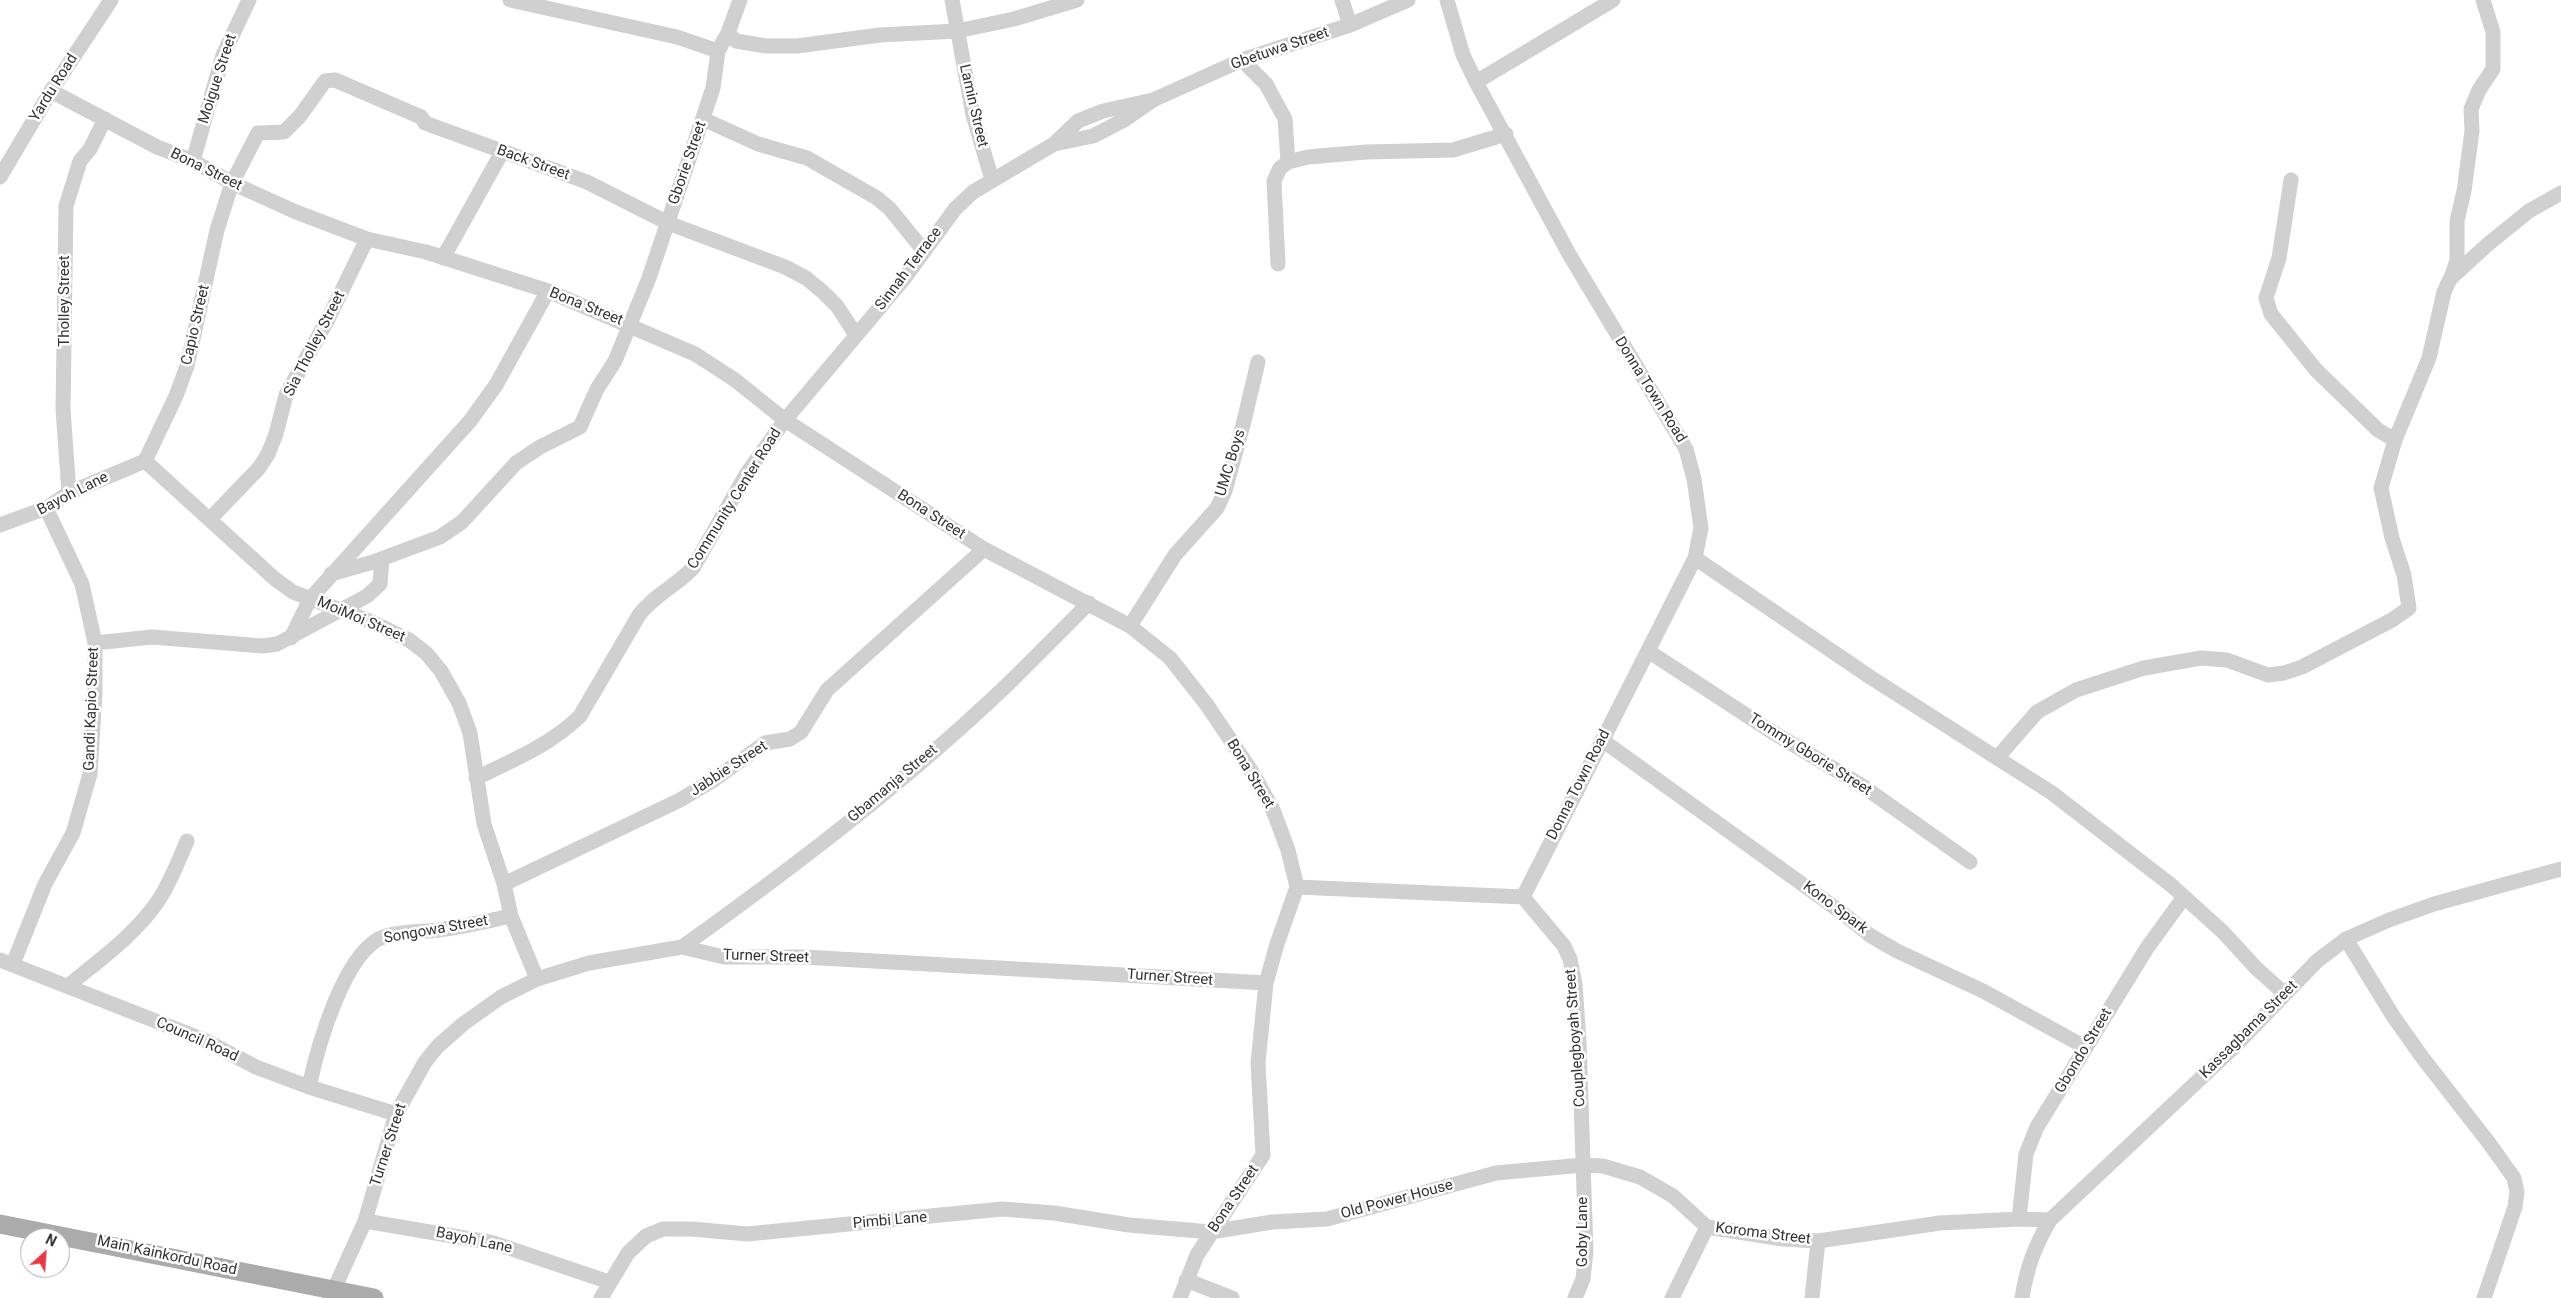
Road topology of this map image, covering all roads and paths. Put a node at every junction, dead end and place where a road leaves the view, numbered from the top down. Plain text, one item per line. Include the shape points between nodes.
1 (111, 0) edge
2 (249, 0) edge
3 (510, 0) edge
4 (740, 0) edge
5 (952, 0) edge
6 (1077, 0) edge
7 (1342, 0) edge
8 (1408, 0) edge
9 (1448, 0) edge
10 (1613, 0) edge
11 (2483, 0) edge
12 (1350, 25) junction
13 (957, 31) junction
14 (728, 33) junction
15 (718, 51) junction
16 (1242, 60) junction
17 (1476, 82) junction
18 (51, 92) junction
19 (1154, 100) junction
20 (105, 119) junction
21 (703, 120) junction
22 (1506, 134) junction
23 (1054, 144) junction
24 (502, 152) junction
25 (193, 161) junction
26 (1288, 162) junction
27 (0, 178) edge
28 (992, 180) junction
29 (2291, 180) dead end
30 (232, 183) junction
31 (2561, 193) edge
32 (668, 223) junction
33 (367, 238) junction
34 (924, 251) junction
35 (443, 258) junction
36 (1278, 264) dead end
37 (2450, 279) junction
38 (548, 291) junction
39 (629, 325) junction
40 (856, 335) junction
41 (1258, 362) dead end
42 (785, 420) junction
43 (2395, 440) junction
44 (145, 461) junction
45 (69, 493) junction
46 (46, 508) junction
47 (210, 519) junction
48 (0, 525) edge
49 (984, 549) junction
50 (1695, 558) junction
51 (382, 559) junction
52 (331, 574) junction
53 (310, 599) junction
54 (1089, 603) junction
55 (342, 610) junction
56 (1130, 626) junction
57 (291, 638) junction
58 (95, 643) junction
59 (1648, 651) junction
60 (1602, 740) junction
61 (1997, 758) junction
62 (476, 778) junction
63 (187, 842) dead end
64 (1970, 862) dead end
65 (2561, 869) edge
66 (504, 884) junction
67 (1297, 886) junction
68 (1523, 897) junction
69 (2184, 897) junction
70 (511, 916) junction
71 (2346, 939) junction
72 (682, 947) junction
73 (6, 962) edge
74 (537, 979) junction
75 (1266, 983) junction
76 (68, 986) junction
77 (2285, 994) junction
78 (2085, 1047) junction
79 (309, 1087) junction
80 (396, 1114) junction
81 (1583, 1165) junction
82 (2019, 1219) junction
83 (2050, 1220) junction
84 (365, 1221) junction
85 (0, 1224) edge
86 (1707, 1227) junction
87 (0, 1232) edge
88 (1211, 1232) junction
89 (20, 1236) edge
90 (1818, 1241) junction
91 (70, 1245) edge
92 (1186, 1280) junction
93 (608, 1282) junction
94 (328, 1295) edge
95 (374, 1298) edge
96 (601, 1298) edge
97 (1180, 1298) edge
98 (1232, 1298) edge
99 (1575, 1298) edge
100 (1672, 1298) edge
101 (1812, 1298) edge
102 (2022, 1298) edge
103 (2484, 1298) edge

1 - 18 street, Yardu Road
2 - 25 street, Moigue Street via 223,55
3 - 15 street via 677,37
4 - 14 street, Gborie Street
5 - 13 street, Lamin Street
6 - 13 street via 1014,19
7 - 12 street
8 - 12 street, Gbetuwa Street
9 - 17 street, Donna Town Road
10 - 17 street
11 - 37 street via 2493,32 2493,69 2471,109 2471,140 2456,221 2457,260
12 - 16 street, Gbetuwa Street
13 - 14 street via 880,35 797,46 766,46 736,41
13 - 28 street, Lamin Street via 973,115
14 - 15 street, Gborie Street
15 - 21 street, Gborie Street via 714,88
16 - 19 street, Gbetuwa Street
16 - 26 street via 1266,84 1285,119
17 - 22 street, Donna Town Road
18 - 20 street, Bona Street
18 - 27 street, Yardu Road
19 - 23 street, Sinnah Terrace via 1093,136
19 - 23 street, Sinnah Terrace via 1088,116
20 - 25 street, Bona Street via 157,147
20 - 45 street, Tholley Street via 80,161 66,206 63,409
21 - 32 street, Gborie Street
21 - 34 street via 758,144 807,158 876,198 890,209
22 - 26 street via 1453,150 1366,152
22 - 50 street, Donna Town Road via 1574,263 1686,449 1701,528
23 - 28 street, Sinnah Terrace
24 - 30 street, Back Street via 425,123 421,117 335,80 325,81 284,132 258,133
24 - 32 street, Back Street via 587,182
24 - 35 street
25 - 30 street, Bona Street
26 - 36 street via 1280,168 1274,181
28 - 34 street, Sinnah Terrace via 955,209
29 - 43 street via 2279,258 2266,298 2271,314 2316,370 2378,430
30 - 33 street, Bona Street via 296,212
30 - 44 street, Capio Street via 217,230 187,366
31 - 37 street via 2529,211
32 - 39 street, Gborie Street
32 - 40 street, Back Street via 806,278 837,306
33 - 35 street, Bona Street
33 - 47 street, Sia Tholley Street via 286,395 268,454 259,468
34 - 40 street, Sinnah Terrace via 904,280
35 - 38 street, Bona Street
37 - 43 street via 2429,358
38 - 39 street, Bona Street
38 - 52 street via 496,384 470,421
39 - 42 street, Bona Street via 695,354
39 - 51 street, Gborie Street via 615,361 580,427 540,446 516,463 462,522 440,537
40 - 42 street, Sinnah Terrace
41 - 56 street, UMC Boys via 1225,491 1217,508 1175,555
42 - 49 street, Bona Street
42 - 62 street, Community Center Road via 748,473 693,568 682,580 648,603 639,615 580,716 566,730
43 - 61 street via 2382,488 2409,608 2302,667 2284,673 2268,676 2227,660 2200,658 2144,668 2076,690 2037,712
44 - 45 street, Bayoh Lane
44 - 47 street, MoiMoi Street
45 - 46 street, Bayoh Lane
46 - 48 street, Bayoh Lane
46 - 58 street, Gandi Kapio Street via 82,584
47 - 53 street, MoiMoi Street via 275,579
49 - 54 street, Bona Street
49 - 66 street, Jabbie Street via 827,690 796,737 765,743 680,800
50 - 59 street, Donna Town Road
50 - 61 street via 1870,677
51 - 52 street, Gborie Street
51 - 55 street via 380,584 367,596
52 - 53 street
53 - 55 street, MoiMoi Street
53 - 57 street
54 - 56 street, Bona Street
54 - 72 street, Gbamanja Street via 1005,687 909,771 796,864
55 - 57 street
55 - 62 street, MoiMoi Street via 409,640 441,671 459,703 470,733
56 - 67 street, Bona Street via 1170,658 1207,705 1252,772 1273,810
57 - 58 street via 263,646 152,637
58 - 73 street, Gandi Kapio Street via 92,749 83,802 73,833
59 - 60 street, Donna Town Road
59 - 64 street, Tommy Gborie Street via 1864,787
60 - 68 street, Donna Town Road
60 - 78 street, Kono Spark via 1872,936 1983,991
61 - 69 street via 2052,794
62 - 66 street, MoiMoi Street via 484,824
63 - 76 street via 169,881 147,915
65 - 71 street, Kassagbama Street via 2434,904
66 - 70 street, MoiMoi Street
67 - 68 street
67 - 75 street, Bona Street
68 - 81 street, Couplegboyah Street via 1564,946 1570,960 1579,1041
69 - 77 street
69 - 78 street, Gbondo Street via 2147,948
70 - 74 street, MoiMoi Street
70 - 79 street, Songowa Street via 441,930 385,936 369,944 350,972 327,1021
71 - 77 street, Kassagbama Street via 2317,961
71 - 103 street via 2404,1032 2514,1178 2517,1192 2515,1207
72 - 74 street, Turner Street via 589,963
72 - 75 street, Turner Street via 724,957 803,957
73 - 76 street, Council Road
74 - 80 street, Turner Street via 502,997 438,1046 413,1080
75 - 88 street, Bona Street via 1258,1063 1263,1155
76 - 79 street, Council Road via 204,1040 246,1062
77 - 83 street, Kassagbama Street via 2153,1125
78 - 82 street, Gbondo Street via 2030,1142 2023,1172
79 - 80 street, Council Road
80 - 84 street, Turner Street
81 - 86 street, Koroma Street via 1603,1166 1640,1177 1673,1196
81 - 88 street, Old Power House via 1496,1173 1327,1219 1272,1222
81 - 99 street, Goby Lane via 1586,1251
82 - 83 street, Koroma Street
82 - 90 street, Koroma Street via 1940,1223
83 - 102 street, Kassagbama Street via 2026,1269
84 - 93 street, Bayoh Lane via 494,1243
84 - 94 street, Turner Street
85 - 94 main road, Main Kainkordu Road
86 - 90 street, Koroma Street
86 - 100 street
87 - 89 main road
88 - 92 street, Bona Street
88 - 93 street, Pimbi Lane via 1002,1210 747,1234 664,1229 646,1236 628,1253
90 - 101 street
91 - 94 main road
92 - 97 street, Bona Street
92 - 98 street
93 - 96 street, Pimbi Lane
94 - 95 main road

